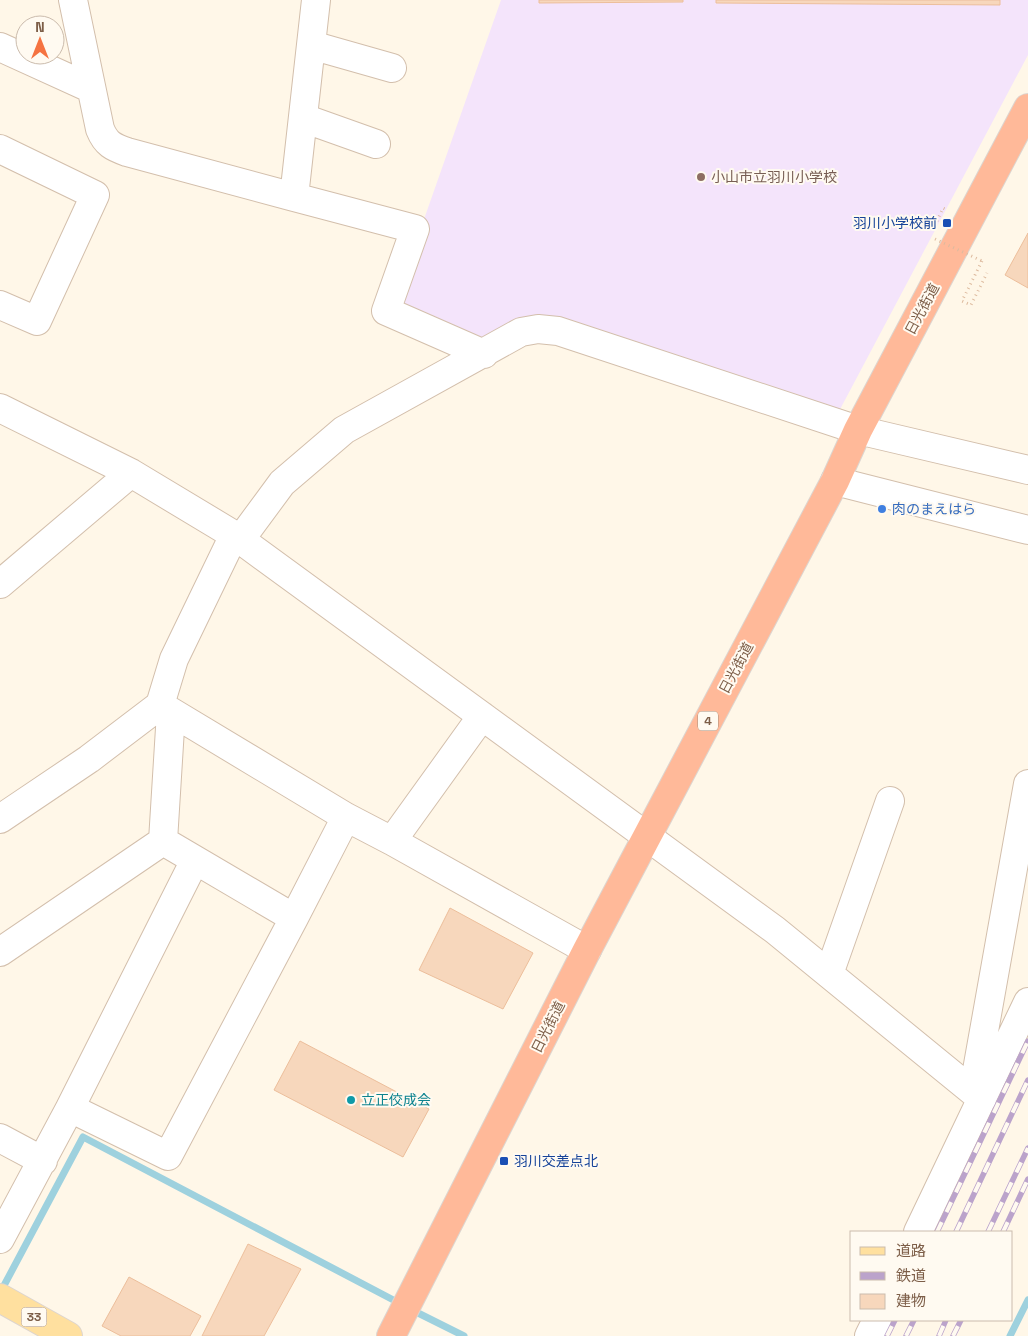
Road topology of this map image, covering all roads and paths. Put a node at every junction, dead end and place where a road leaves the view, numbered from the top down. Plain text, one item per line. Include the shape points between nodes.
1 (73, 0) edge
2 (316, 0) edge
3 (311, 45) junction
4 (0, 48) edge
5 (392, 68) dead end
6 (90, 88) junction
7 (1028, 108) edge
8 (303, 118) junction
9 (376, 144) dead end
10 (0, 149) edge
11 (294, 197) junction
12 (935, 239) dead end
13 (986, 273) dead end
14 (0, 305) edge
15 (484, 354) junction
16 (0, 408) edge
17 (858, 430) junction
18 (1028, 470) edge
19 (131, 473) junction
20 (835, 481) junction
21 (1028, 530) edge
22 (237, 537) junction
23 (0, 584) edge
24 (165, 708) junction
25 (482, 716) junction
26 (1028, 784) edge
27 (890, 801) dead end
28 (346, 816) junction
29 (0, 818) edge
30 (647, 836) junction
31 (163, 841) junction
32 (392, 841) junction
33 (195, 860) junction
34 (294, 918) junction
35 (587, 950) junction
36 (0, 952) edge
37 (829, 974) junction
38 (1028, 1002) edge
39 (982, 1099) junction
40 (70, 1108) junction
41 (0, 1138) edge
42 (43, 1161) junction
43 (918, 1231) edge
44 (0, 1240) edge
45 (0, 1298) edge
46 (876, 1321) edge
47 (68, 1336) edge
48 (391, 1336) edge
49 (869, 1336) edge

1 - 6 street
2 - 3 street
3 - 5 street
3 - 8 street
4 - 6 street
6 - 11 street via 100,129 111,146
7 - 17 highway, 日光街道 / 4
8 - 9 street
8 - 11 street
10 - 14 street via 96,195 36,321
11 - 15 street via 415,229 386,311
12 - 13 path, bridge via 982,261 962,302 971,305
15 - 17 street via 521,332 538,329 558,331
15 - 22 street via 344,430 282,483
16 - 19 street
17 - 18 street
17 - 20 highway, 日光街道 / 4
19 - 22 street
19 - 23 street
20 - 21 street
20 - 30 highway, 日光街道 / 4
22 - 24 street via 174,659
22 - 25 street
24 - 28 street
24 - 29 street
24 - 31 street
25 - 30 street
25 - 32 street
26 - 39 street via 976,1076
27 - 37 street
28 - 32 street
28 - 34 street
30 - 35 highway, 日光街道 / 4
30 - 37 street
31 - 33 street
31 - 36 street
32 - 35 street
33 - 34 street
33 - 40 street
34 - 40 street via 168,1156
35 - 48 highway, 日光街道 / 4
37 - 39 street
38 - 39 street
39 - 43 street
40 - 42 street
41 - 42 street
42 - 44 street
45 - 47 main road, 33
46 - 49 street

